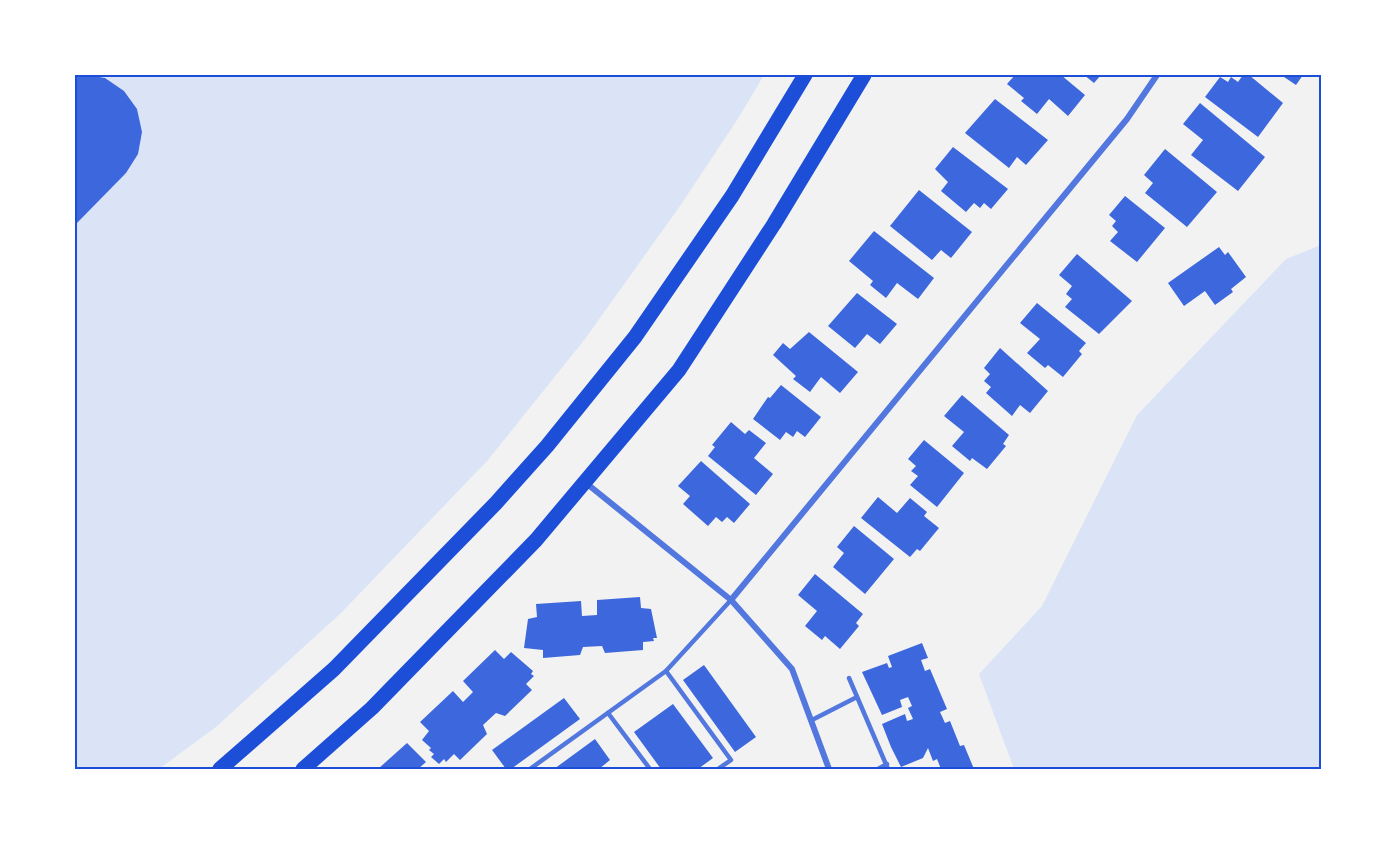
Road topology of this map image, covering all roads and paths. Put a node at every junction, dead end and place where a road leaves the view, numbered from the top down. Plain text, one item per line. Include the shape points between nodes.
1 (805, 75) edge
2 (864, 75) edge
3 (1157, 75) edge
4 (586, 482) junction
5 (731, 600) junction
6 (666, 671) junction
7 (849, 678) dead end
8 (857, 696) junction
9 (608, 713) junction
10 (812, 720) junction
11 (888, 766) edge
12 (220, 769) edge
13 (303, 769) edge
14 (530, 769) edge
15 (650, 769) edge
16 (718, 769) edge
17 (829, 769) edge
18 (878, 769) edge

1 - 12 main road via 732,196 641,328 547,446 334,669
2 - 4 main road via 679,370
3 - 5 street via 1127,118
4 - 5 street
4 - 13 main road via 536,540 372,708
5 - 6 lane
5 - 10 street via 792,669
6 - 9 lane
6 - 16 lane via 731,760
7 - 8 lane
8 - 10 lane
8 - 11 lane
9 - 14 lane
9 - 15 lane
10 - 17 street
11 - 18 lane

